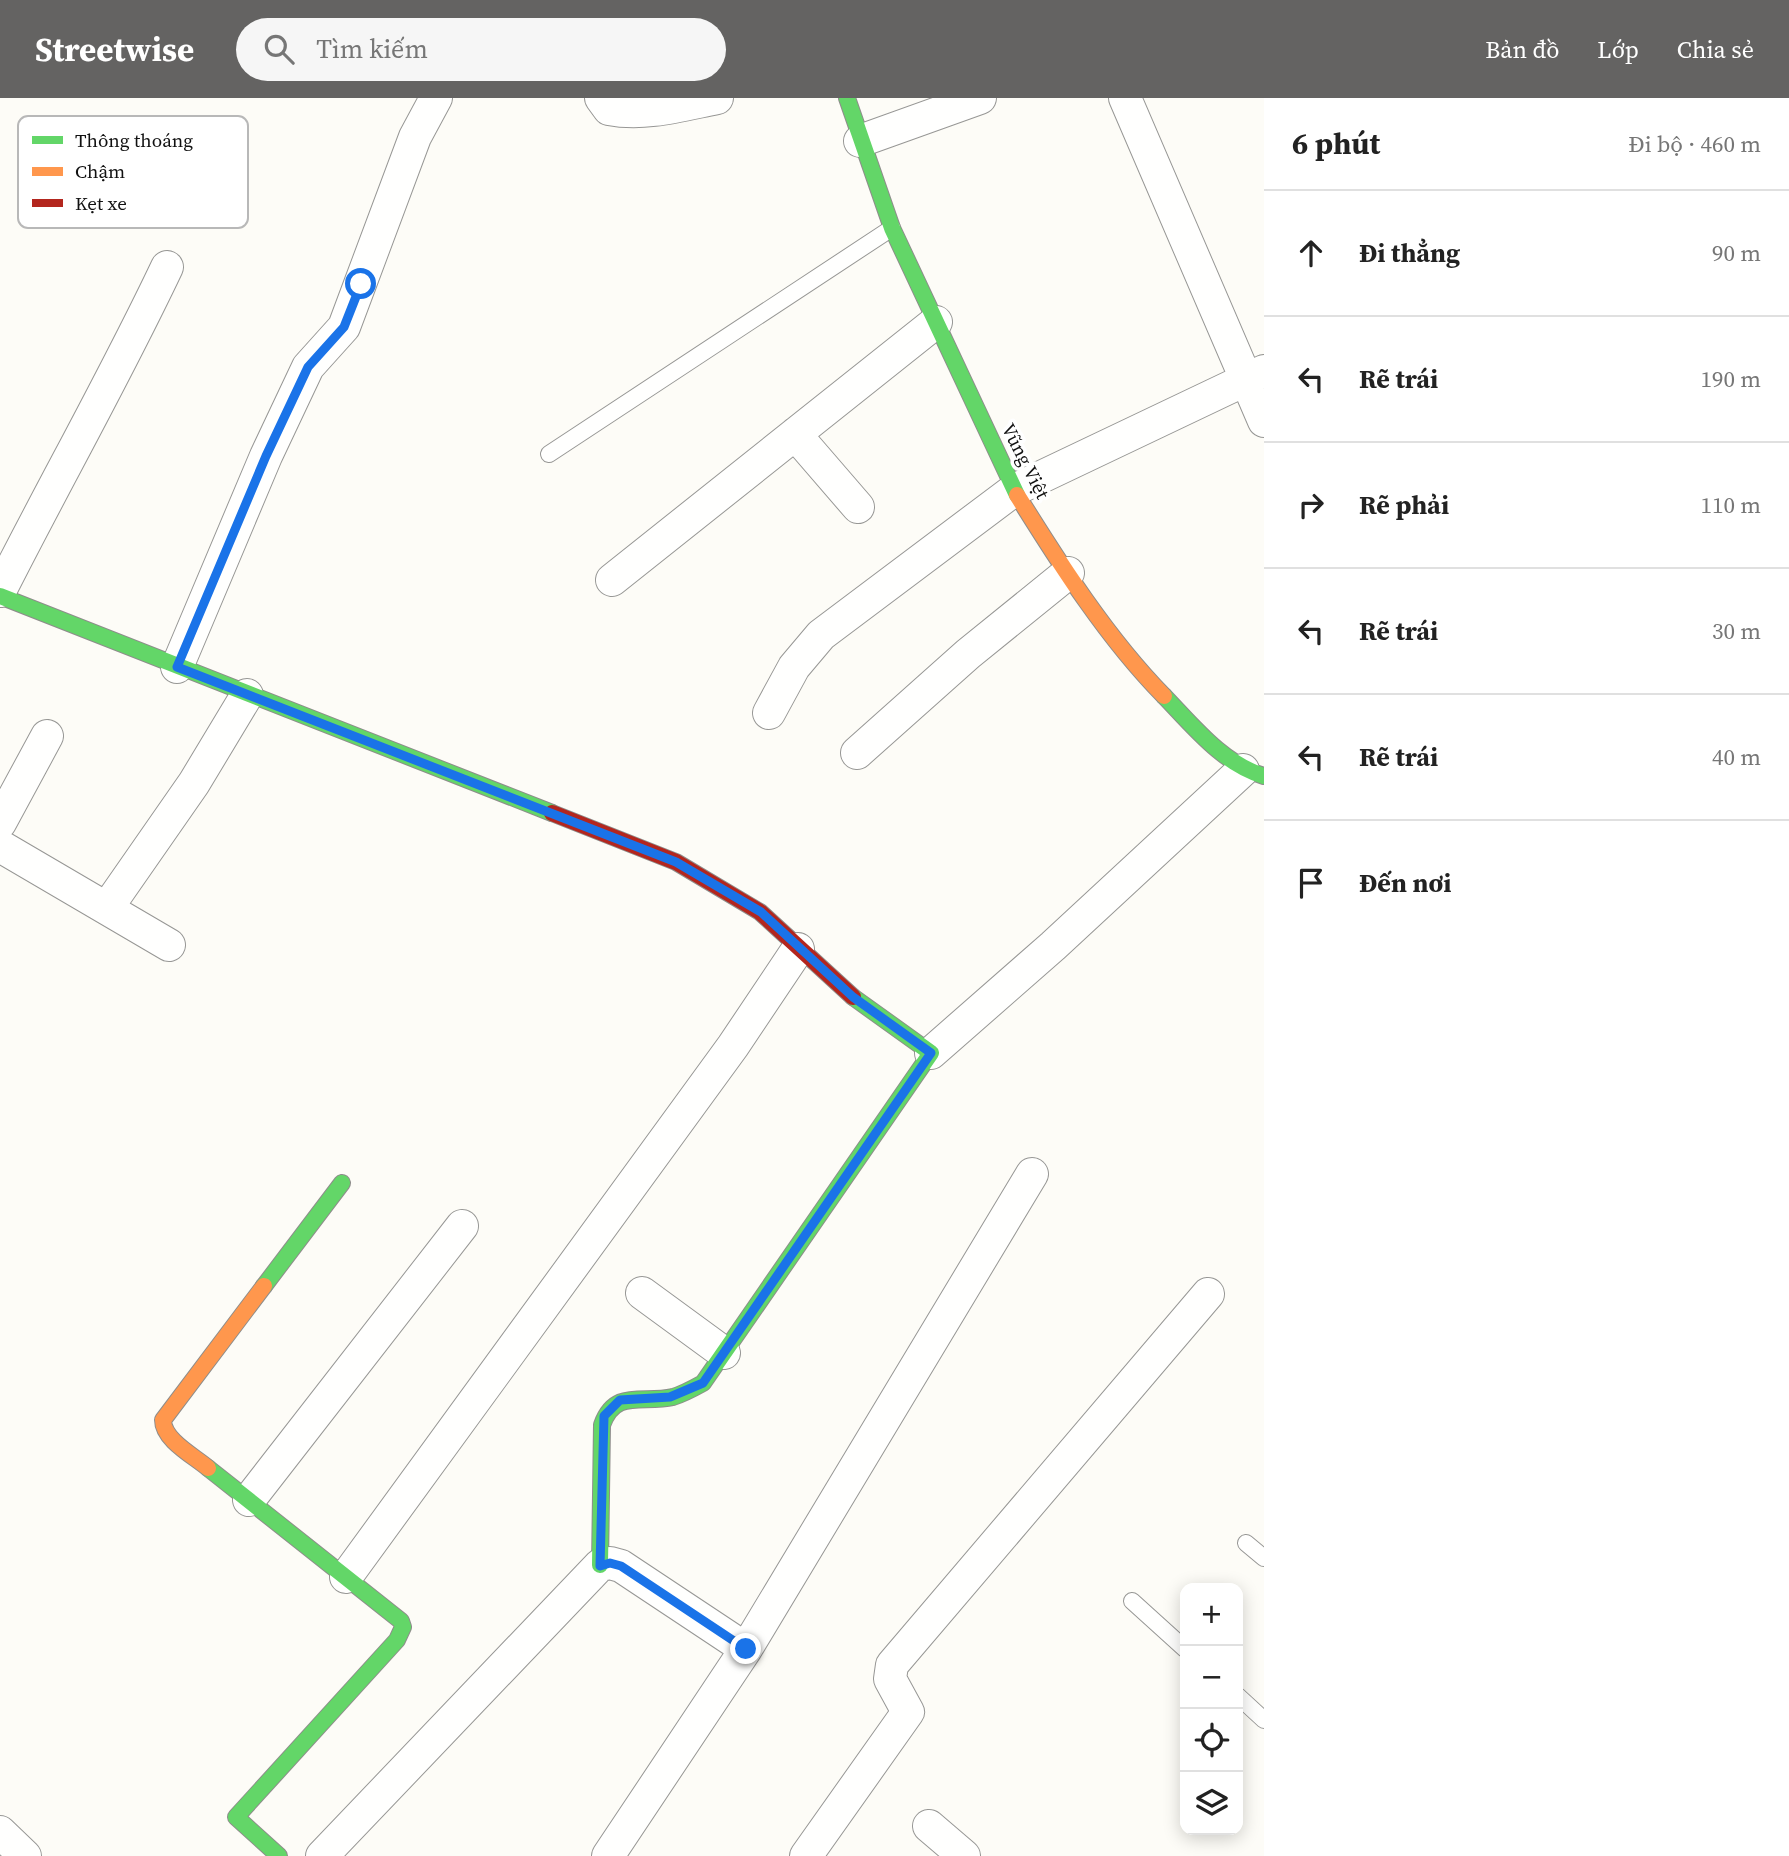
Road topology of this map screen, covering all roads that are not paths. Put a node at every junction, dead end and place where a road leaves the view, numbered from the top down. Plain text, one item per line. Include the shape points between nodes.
1 (436, 98) edge
2 (601, 98) edge
3 (718, 98) edge
4 (847, 98) edge
5 (980, 98) edge
6 (1125, 98) edge
7 (860, 141) junction
8 (892, 228) junction
9 (167, 267) dead end
10 (936, 322) junction
11 (1256, 376) edge
12 (1264, 421) edge
13 (795, 434) junction
14 (549, 454) dead end
15 (1014, 490) junction
16 (858, 507) dead end
17 (1068, 573) junction
18 (612, 580) dead end
19 (0, 594) edge
20 (177, 667) junction
21 (247, 695) junction
22 (769, 713) dead end
23 (47, 736) dead end
24 (857, 752) dead end
25 (1254, 773) edge
26 (0, 823) edge
27 (0, 846) edge
28 (107, 908) junction
29 (169, 945) dead end
30 (798, 949) junction
31 (931, 1053) junction
32 (1032, 1174) dead end
33 (342, 1183) dead end
34 (462, 1226) dead end
35 (642, 1293) dead end
36 (1208, 1294) dead end
37 (724, 1353) junction
38 (249, 1500) junction
39 (1246, 1543) dead end
40 (1264, 1558) edge
41 (600, 1566) junction
42 (346, 1577) junction
43 (1132, 1601) dead end
44 (1182, 1646) edge
45 (746, 1649) junction
46 (1243, 1701) edge
47 (1264, 1720) edge
48 (929, 1826) dead end
49 (0, 1832) edge
50 (25, 1856) edge
51 (279, 1856) edge
52 (322, 1856) edge
53 (608, 1856) edge
54 (806, 1856) edge
55 (964, 1856) edge

1 - 20 street via 415,137 344,327 308,367
2 - 3 street via 609,109 622,112
4 - 7 street, Vũng Việt
5 - 7 street
6 - 11 street
7 - 8 street, Vũng Việt
8 - 10 street, Vũng Việt
8 - 14 lane
9 - 19 street
10 - 13 street
10 - 15 street, Vũng Việt
11 - 12 street
11 - 15 street
13 - 16 street
13 - 18 street
15 - 17 street, Vũng Việt
15 - 22 street via 821,635 794,667
17 - 24 street
17 - 25 street, Vũng Việt via 1144,676 1202,736
19 - 20 street
20 - 21 street
21 - 28 street via 194,783
21 - 30 street via 676,862 761,912
23 - 26 street
25 - 31 street
27 - 28 street
28 - 29 street
30 - 31 street via 853,997
30 - 42 street via 733,1046
31 - 37 street
32 - 45 street
33 - 38 street via 163,1420 170,1437
34 - 38 street
35 - 37 street
36 - 54 street via 892,1665 890,1679 908,1712
37 - 41 street via 703,1383 689,1391 620,1400 604,1416
38 - 42 street
39 - 40 lane
41 - 45 street via 621,1566
41 - 52 street
42 - 51 street via 403,1627 397,1640 236,1817
43 - 44 lane
45 - 53 street
46 - 47 lane
48 - 55 street
49 - 50 street

